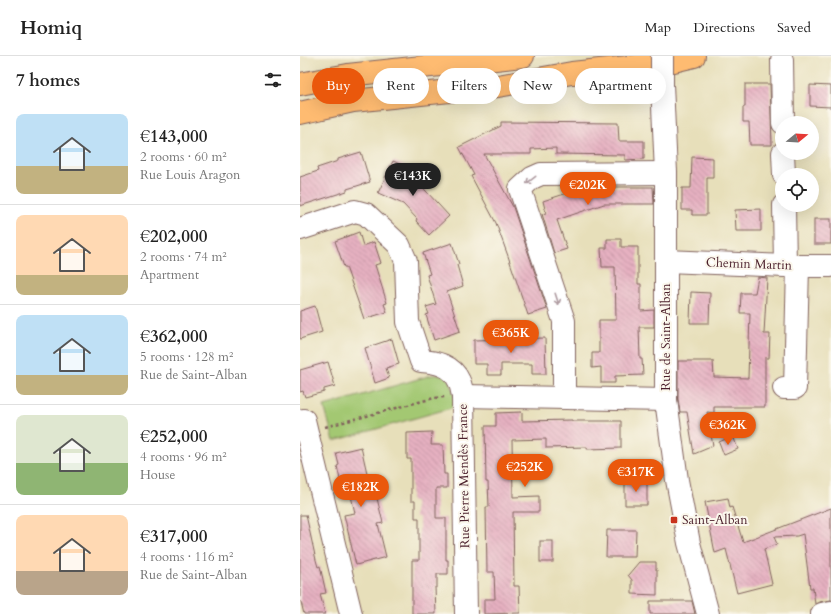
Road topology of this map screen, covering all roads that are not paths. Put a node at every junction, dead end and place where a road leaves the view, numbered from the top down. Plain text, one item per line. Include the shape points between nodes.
1 (523, 56) edge
2 (662, 56) edge
3 (694, 56) edge
4 (782, 60) dead end
5 (300, 84) edge
6 (300, 113) edge
7 (783, 116) edge
8 (666, 173) junction
9 (785, 212) edge
10 (300, 229) edge
11 (666, 260) junction
12 (792, 266) junction
13 (831, 266) edge
14 (784, 388) dead end
15 (463, 396) junction
16 (564, 397) junction
17 (666, 400) junction
18 (304, 426) edge
19 (831, 612) edge
20 (351, 614) edge
21 (466, 614) edge
22 (708, 614) edge
23 (822, 614) edge

1 - 5 main road via 348,74
2 - 8 street, Rue de Saint-Alban, bridge
3 - 6 main road via 665,63 498,86 353,102
4 - 7 street
8 - 11 street, Rue de Saint-Alban
8 -> 16 street via 541,174 520,189 564,321
9 - 12 street
10 - 15 street via 355,211 366,214 399,245 406,261 408,322 421,361 447,367 459,380
11 - 12 street, Chemin Martin
11 - 17 street, Rue de Saint-Alban
12 - 13 street, Chemin Martin
12 - 14 street via 796,388
15 - 16 street, Rue Pierre Mendès France
15 - 21 street, Rue Pierre Mendès France
16 - 17 street, Rue Pierre Mendès France
17 - 22 street, Rue de Saint-Alban via 689,543
18 - 20 street
19 - 23 street

